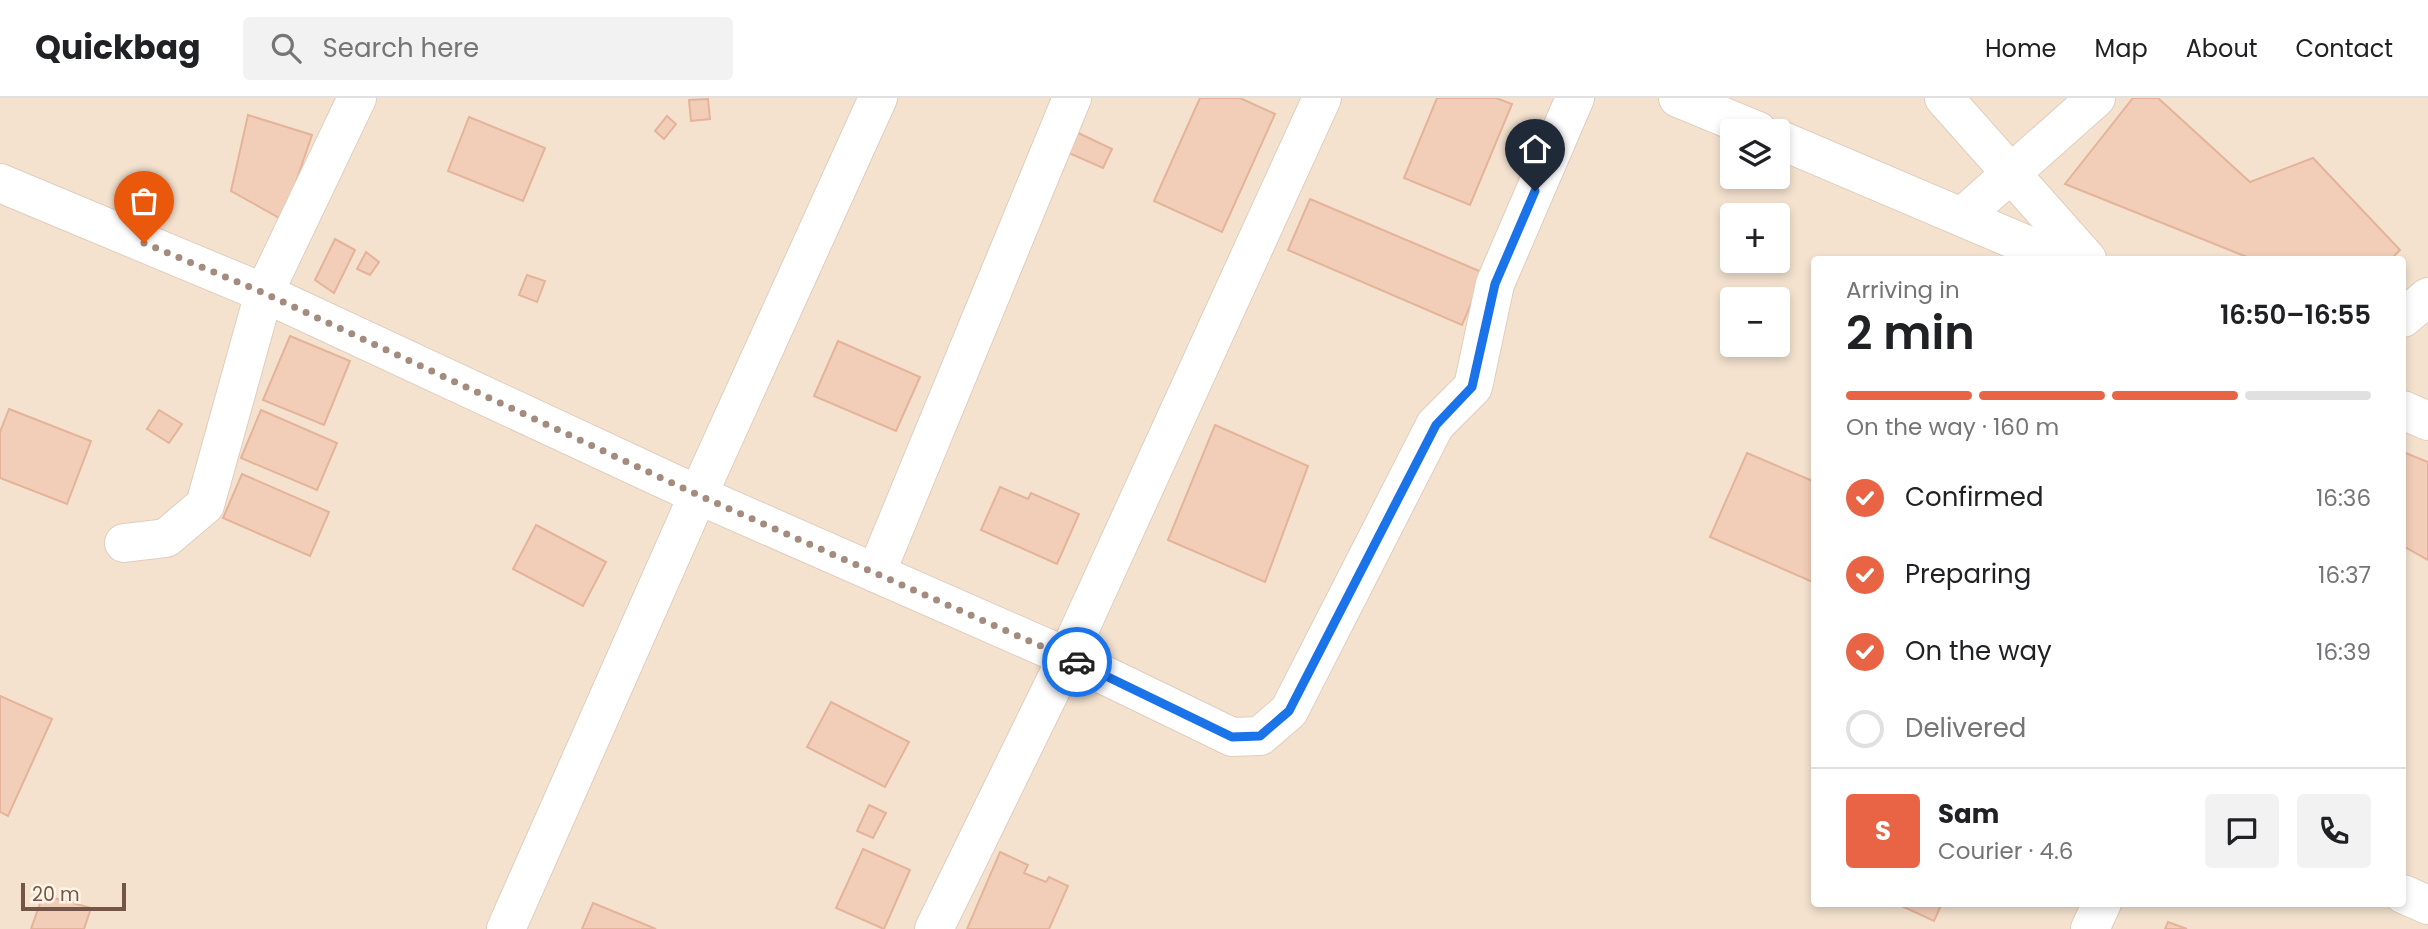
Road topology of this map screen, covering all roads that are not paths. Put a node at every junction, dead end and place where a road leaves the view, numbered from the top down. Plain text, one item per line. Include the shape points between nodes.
1 (357, 98) edge
2 (878, 98) edge
3 (1072, 98) edge
4 (1322, 98) edge
5 (1574, 98) edge
6 (1678, 98) edge
7 (1944, 98) edge
8 (2096, 98) edge
9 (1729, 119) edge
10 (1790, 144) edge
11 (2011, 173) junction
12 (0, 183) edge
13 (1963, 216) junction
14 (2020, 251) edge
15 (2045, 256) edge
16 (2084, 256) edge
17 (264, 293) junction
18 (2428, 297) edge
19 (2406, 315) edge
20 (2406, 411) edge
21 (2428, 421) edge
22 (698, 495) junction
23 (124, 542) dead end
24 (876, 573) junction
25 (1067, 657) junction
26 (2406, 895) edge
27 (2428, 905) edge
28 (2100, 907) edge
29 (506, 929) edge
30 (934, 929) edge
31 (2090, 929) edge

1 - 17 street
2 - 22 street
3 - 24 street
4 - 25 street
5 - 25 street via 1495,284 1472,387 1436,425 1289,711 1260,736 1232,737
6 - 9 street
7 - 11 street
8 - 11 street
10 - 13 street
11 - 13 street
11 - 16 street
12 - 17 street
13 - 14 street
14 - 15 street
17 - 22 street
17 - 23 street via 205,505 166,538
18 - 19 street
20 - 21 street
22 - 24 street
22 - 29 street
24 - 25 street
25 - 30 street
26 - 27 street
28 - 31 street

